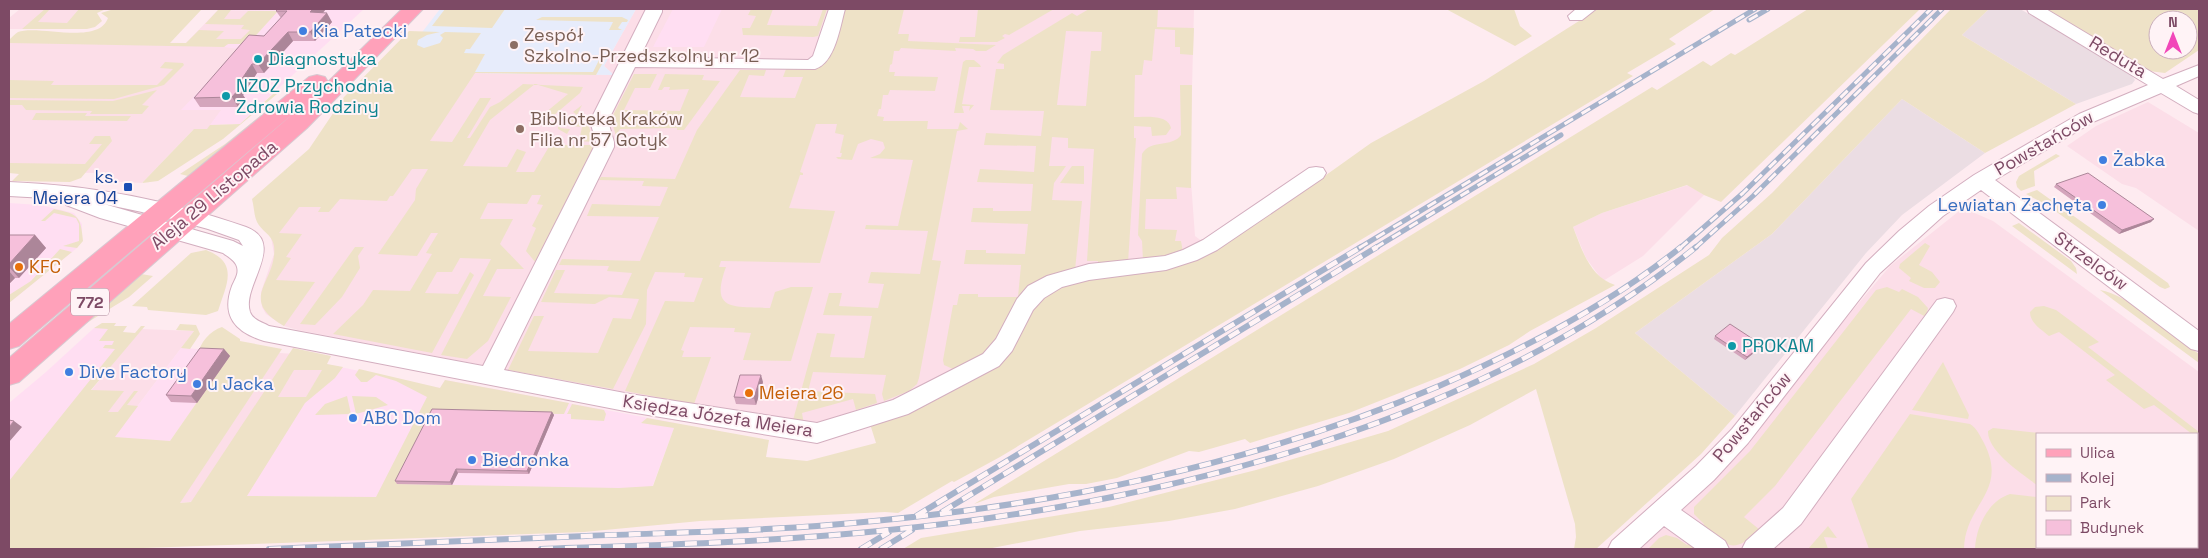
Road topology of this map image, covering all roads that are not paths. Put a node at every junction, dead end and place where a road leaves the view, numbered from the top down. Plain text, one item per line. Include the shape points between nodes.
1 (396, 9) edge
2 (412, 9) edge
3 (654, 9) edge
4 (837, 9) edge
5 (2035, 9) edge
6 (630, 62) junction
7 (2199, 70) edge
8 (2162, 85) junction
9 (2199, 108) edge
10 (1316, 173) dead end
11 (1981, 180) junction
12 (9, 189) edge
13 (168, 221) junction
14 (1945, 306) dead end
15 (9, 340) edge
16 (2199, 342) edge
17 (9, 374) edge
18 (490, 376) junction
19 (1662, 510) junction
20 (1621, 549) edge
21 (1716, 549) edge
22 (1755, 549) edge

1 - 13 main road, Aleja 29 Listopada / 772
2 - 13 main road, Aleja 29 Listopada / 772 via 299,123
3 - 6 street
4 - 6 street via 821,57 809,65
5 - 8 street, Reduta
6 - 18 street via 600,120 604,147
7 - 8 street, Powstańców
8 - 9 street, Reduta
8 - 11 street, Powstańców via 2095,112
10 - 18 street, Księdza Józefa Meiera via 1210,246 1190,255 1166,263 1089,272 1055,281 1028,300 1000,352 990,360 900,407 818,433
11 - 16 street, Strzelców
11 - 19 street, Powstańców via 1936,211 1873,268 1740,436 1705,473
12 - 13 street via 68,194 79,204
13 - 15 main road, Aleja 29 Listopada / 772
13 - 17 main road, Aleja 29 Listopada / 772
13 - 18 street, Księdza Józefa Meiera via 226,246 247,264 238,309 244,324 256,330
14 - 22 street via 1792,516
19 - 20 street, Powstańców
19 - 21 street

